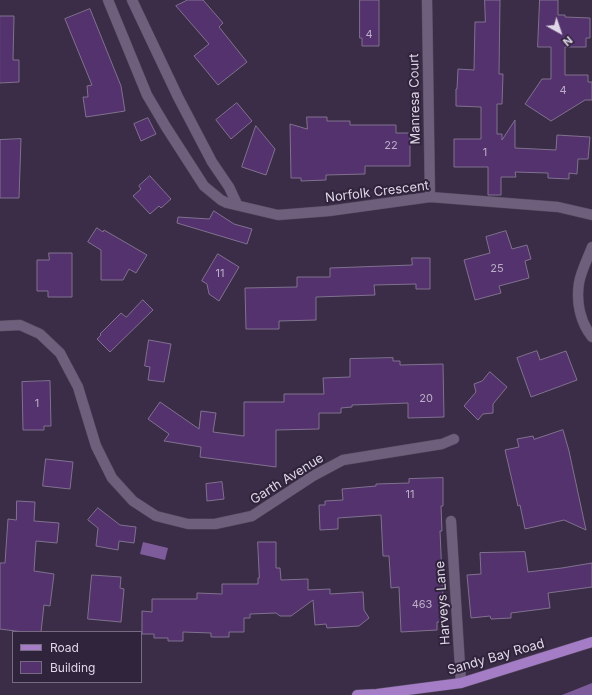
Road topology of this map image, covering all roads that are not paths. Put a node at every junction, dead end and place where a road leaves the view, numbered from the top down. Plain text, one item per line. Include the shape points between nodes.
1 (108, 0) edge
2 (132, 0) edge
3 (427, 0) edge
4 (430, 197) junction
5 (238, 204) junction
6 (592, 215) edge
7 (592, 247) edge
8 (0, 326) edge
9 (592, 337) edge
10 (454, 439) dead end
11 (451, 521) dead end
12 (592, 642) edge
13 (461, 683) junction
14 (357, 695) edge

1 - 5 street, Norfolk Crescent via 148,94 188,162 204,186 227,203
2 - 5 street via 188,117
3 - 4 street, Manresa Court
4 - 5 street, Norfolk Crescent via 329,211 278,215
4 - 6 street, Norfolk Crescent via 558,207
7 - 9 street via 579,282 578,306 586,329
8 - 10 street, Garth Avenue via 20,325 40,334 60,353 78,387 96,446 112,478 133,501 156,516 188,524 215,524 252,516 312,476 343,460 442,444
11 - 13 street, Harveys Lane
12 - 13 main road, Sandy Bay Road
13 - 14 main road, Sandy Bay Road

